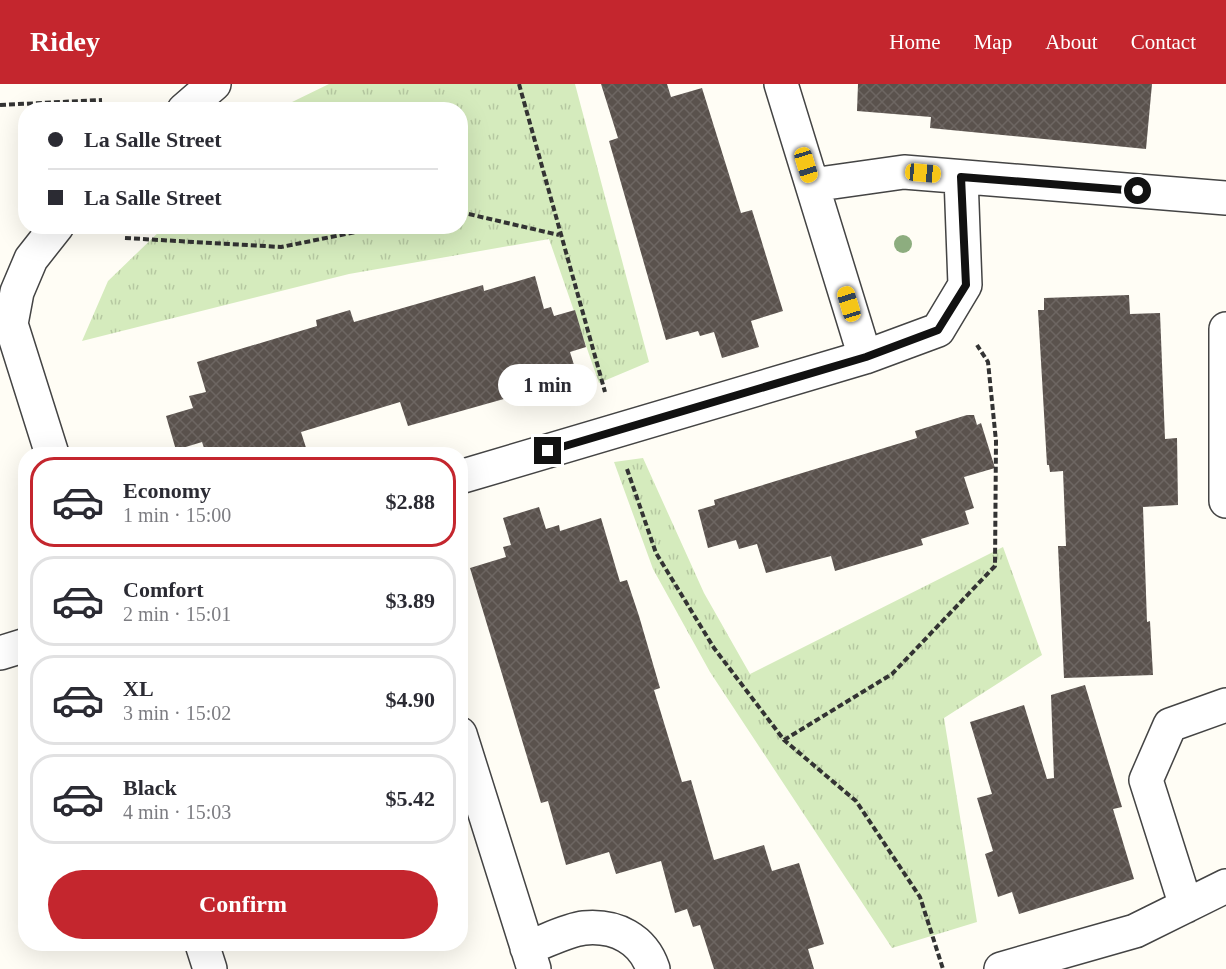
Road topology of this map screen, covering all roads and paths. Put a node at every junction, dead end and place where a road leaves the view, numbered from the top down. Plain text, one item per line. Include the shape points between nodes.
1 (214, 84) edge
2 (519, 84) edge
3 (781, 84) edge
4 (102, 100) dead end
5 (61, 102) edge
6 (193, 102) edge
7 (18, 104) edge
8 (0, 105) edge
9 (961, 177) junction
10 (812, 185) junction
11 (1226, 198) edge
12 (468, 214) edge
13 (51, 234) edge
14 (346, 234) edge
15 (560, 236) junction
16 (124, 238) dead end
17 (953, 306) junction
18 (6, 325) edge
19 (1226, 330) edge
20 (866, 357) junction
21 (606, 398) dead end
22 (613, 432) junction
23 (50, 447) edge
24 (468, 475) edge
25 (1226, 501) edge
26 (18, 647) edge
27 (0, 653) edge
28 (1226, 705) edge
29 (784, 740) junction
30 (468, 759) edge
31 (1226, 886) edge
32 (1186, 906) junction
33 (204, 951) edge
34 (531, 958) edge
35 (210, 969) edge
36 (653, 969) edge
37 (943, 969) edge
38 (1001, 969) edge

1 - 6 street
2 - 15 path
3 - 10 street
4 - 5 path
7 - 8 path
9 - 10 street via 904,172
9 - 11 street
9 - 17 street via 966,285
10 - 20 street
12 - 15 path
13 - 18 street via 31,259
14 - 16 path via 281,247
15 - 21 path
17 - 20 street via 938,330
17 - 29 path via 987,362 996,441 995,566 892,674
18 - 23 street
19 - 25 street
20 - 22 street
22 - 24 street
22 - 29 path via 656,553 714,648
26 - 27 street
28 - 32 street via 1170,725 1146,780
29 - 37 path via 856,801 920,897
30 - 34 street
31 - 32 street
32 - 38 street via 1135,931
33 - 35 street
34 - 36 street via 584,928 622,931 648,954

